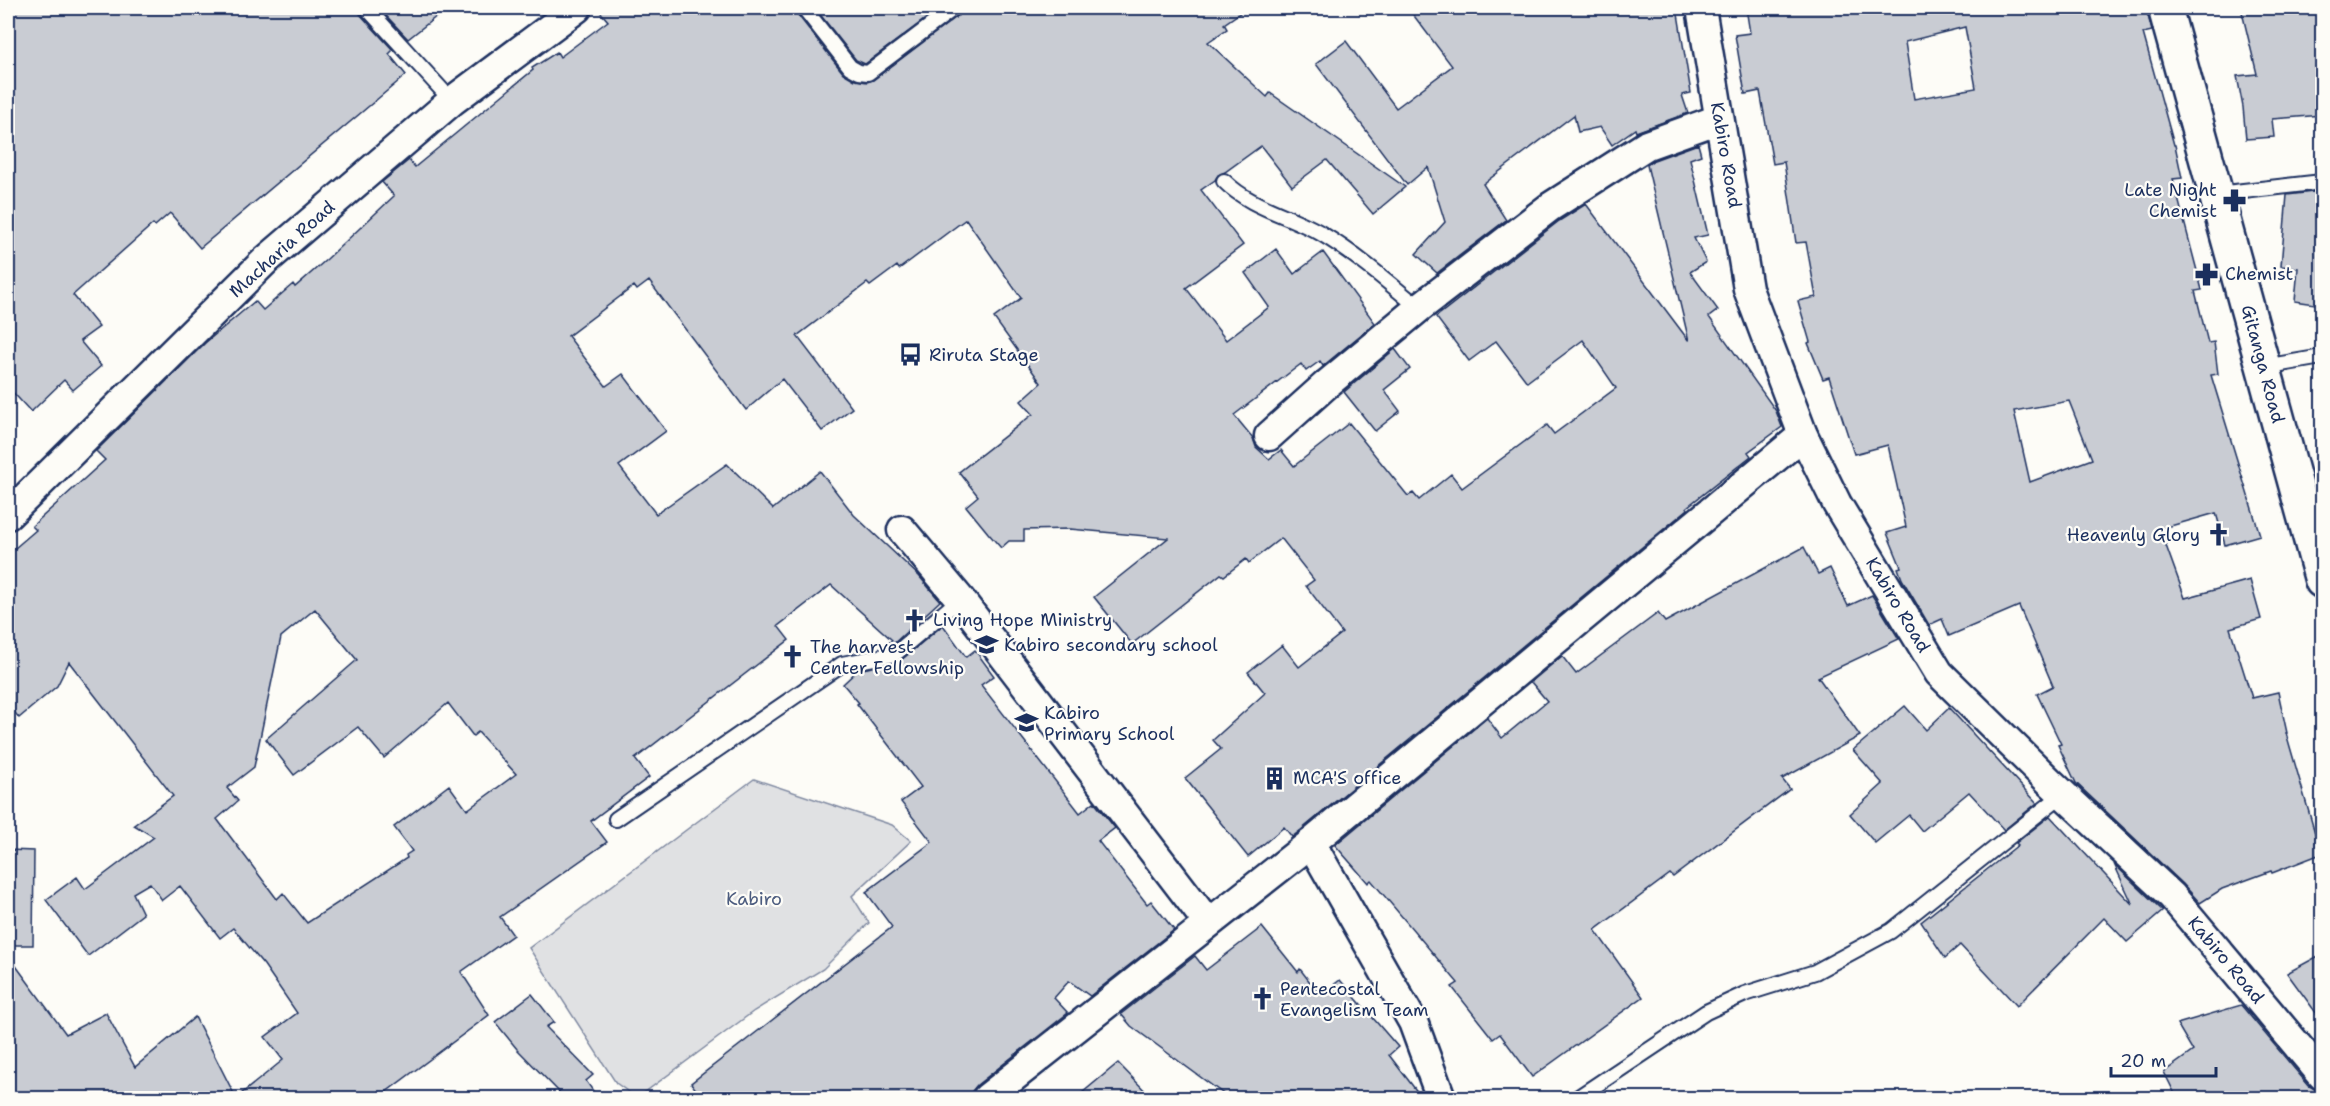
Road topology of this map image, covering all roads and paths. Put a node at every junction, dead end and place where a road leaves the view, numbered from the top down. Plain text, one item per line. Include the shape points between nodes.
1 (368, 8) edge
2 (577, 8) edge
3 (804, 8) edge
4 (954, 8) edge
5 (1701, 8) edge
6 (2165, 8) edge
7 (452, 101) junction
8 (1719, 119) junction
9 (1224, 181) dead end
10 (2322, 182) edge
11 (2217, 194) junction
12 (1419, 308) junction
13 (2322, 357) edge
14 (2264, 367) junction
15 (1803, 435) junction
16 (1269, 436) dead end
17 (8, 515) edge
18 (902, 531) dead end
19 (2322, 581) edge
20 (960, 599) junction
21 (2063, 794) junction
22 (616, 819) dead end
23 (1311, 843) junction
24 (1208, 923) junction
25 (2322, 1075) edge
26 (987, 1098) edge
27 (1442, 1098) edge
28 (1577, 1098) edge

1 - 7 lane
2 - 7 street, Macharia Road
3 - 4 lane via 850,67 868,73
5 - 8 street, Kabiro Road
6 - 11 main road, Gitanga Road
7 - 17 street, Macharia Road via 265,261
8 - 12 street via 1647,145 1550,207
8 - 15 street, Kabiro Road via 1749,289
9 - 12 lane via 1252,202 1321,233 1346,249
10 - 11 lane
11 - 14 main road, Gitanga Road
12 - 16 street
13 - 14 lane
14 - 19 main road, Gitanga Road
15 - 21 street, Kabiro Road via 1837,504 1939,673
15 - 23 street
18 - 20 street
20 - 22 lane via 895,654 842,664
20 - 24 street
21 - 25 street, Kabiro Road via 2172,896
21 - 28 lane via 1891,931 1815,972 1745,994 1706,1012
23 - 24 street
23 - 27 street via 1413,1022
24 - 26 street

